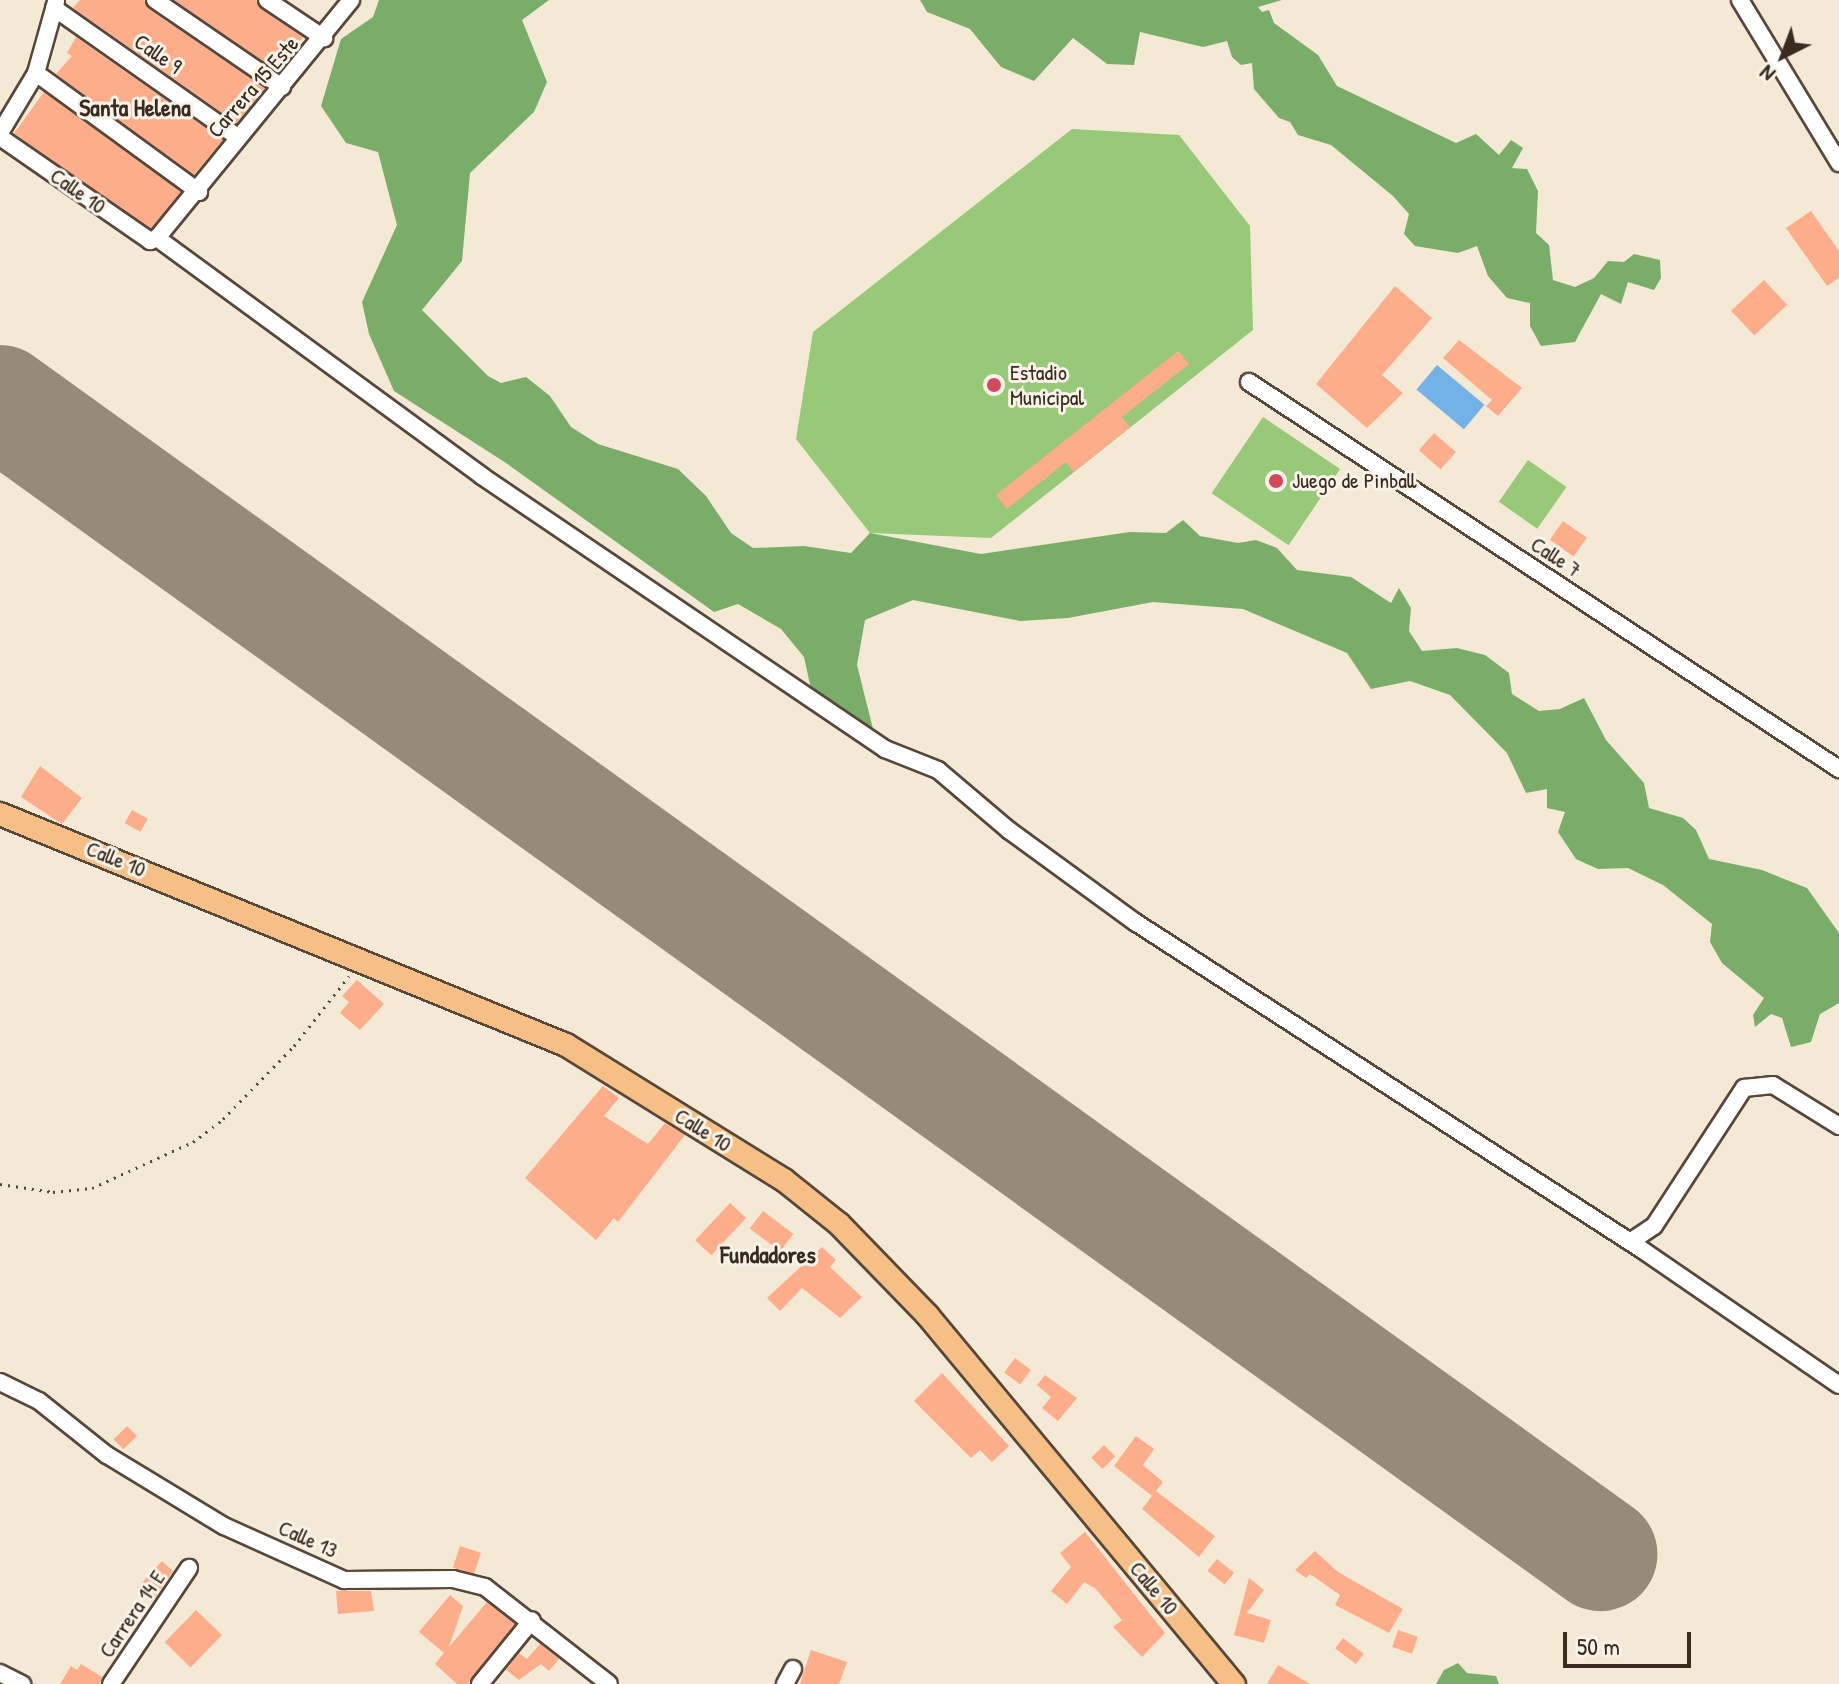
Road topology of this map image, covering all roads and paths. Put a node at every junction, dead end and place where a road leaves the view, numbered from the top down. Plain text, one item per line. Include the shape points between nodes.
1 (155, 0) edge
2 (267, 0) edge
3 (351, 0) edge
4 (1740, 0) edge
5 (55, 4) edge
6 (324, 38) junction
7 (36, 73) junction
8 (282, 87) junction
9 (0, 135) edge
10 (236, 136) junction
11 (1839, 163) edge
12 (199, 192) junction
13 (157, 238) junction
14 (1249, 382) dead end
15 (1839, 769) edge
16 (0, 814) edge
17 (361, 960) junction
18 (1839, 1126) edge
19 (0, 1184) edge
20 (1630, 1242) junction
21 (0, 1382) edge
22 (1839, 1385) edge
23 (189, 1568) dead end
24 (532, 1620) junction
25 (0, 1673) edge
26 (22, 1684) edge
27 (111, 1684) edge
28 (480, 1684) edge
29 (609, 1684) edge
30 (1234, 1684) edge

1 - 8 street
2 - 6 street
3 - 6 street, Carrera 15 Este
4 - 11 street
5 - 7 street
5 - 10 street, Calle 9
6 - 8 street, Carrera 15 Este
7 - 9 street
7 - 12 street
8 - 10 street, Carrera 15 Este
9 - 13 street, Calle 10 via 150,241
10 - 12 street, Carrera 15 Este
12 - 13 street, Carrera 15 Este
13 - 20 street via 495,485 885,749 938,770 1010,831 1135,922
14 - 15 street, Calle 7
16 - 17 main road, Calle 10
17 - 19 path via 294,1046 193,1142 92,1188 53,1192
17 - 30 main road, Calle 10 via 566,1045 784,1180 839,1224 928,1316
18 - 20 street via 1773,1085 1744,1088 1654,1226
20 - 22 street
21 - 24 street, Calle 13 via 39,1401 107,1455 224,1526 344,1580 453,1579 485,1587
23 - 27 street, Carrera 14 E
24 - 28 street
24 - 29 street, Calle 13
25 - 26 street

